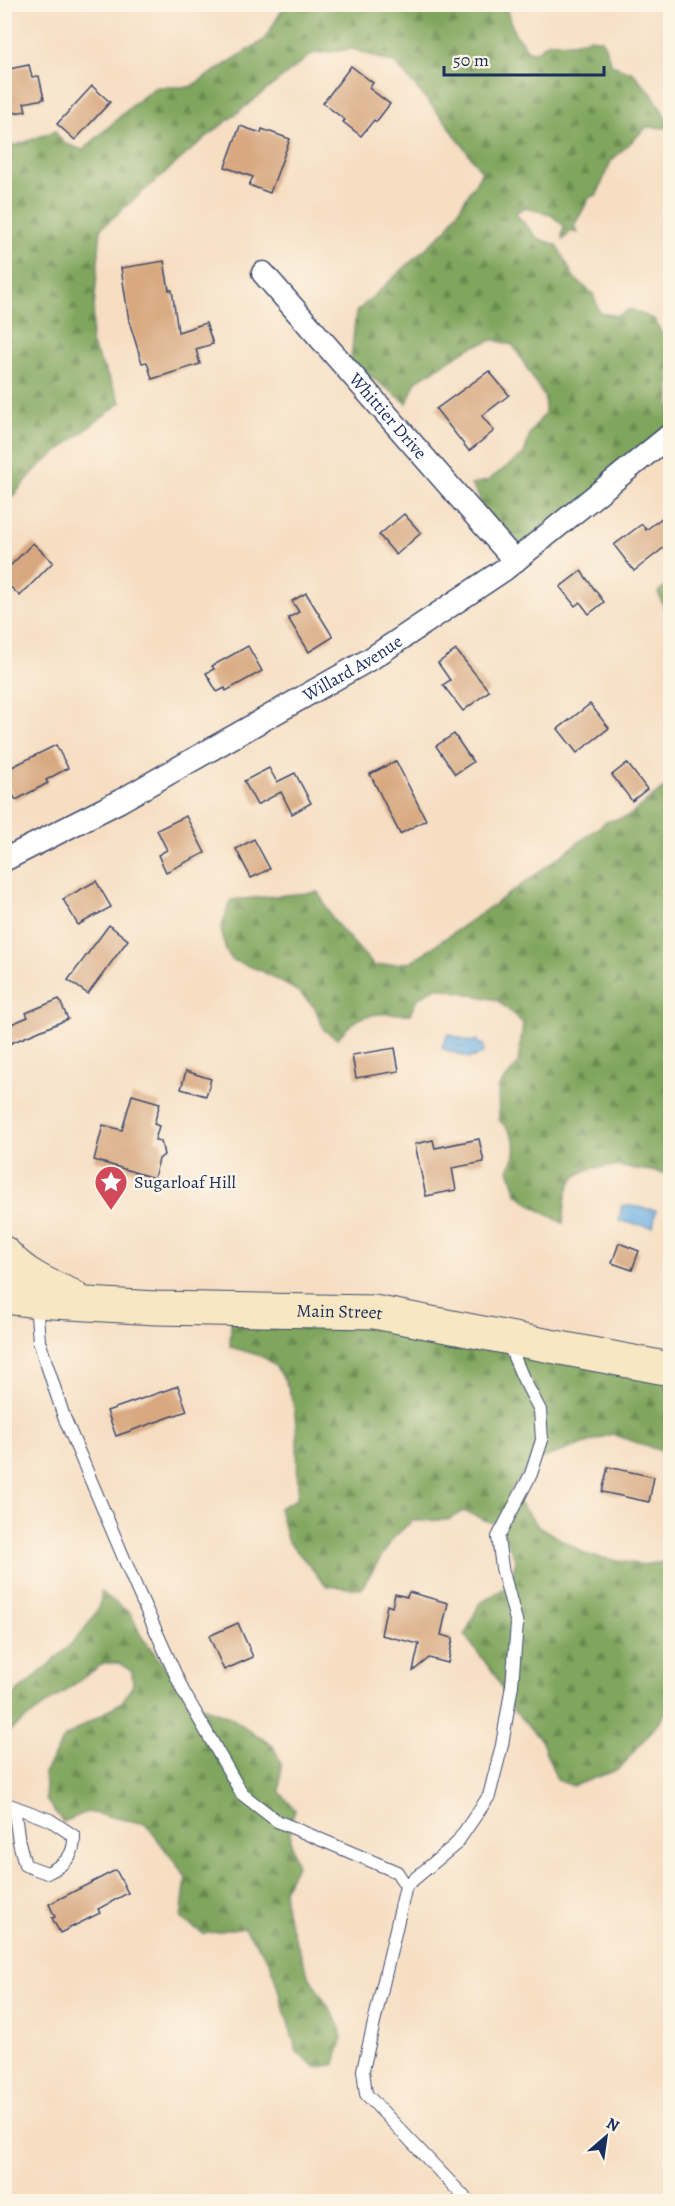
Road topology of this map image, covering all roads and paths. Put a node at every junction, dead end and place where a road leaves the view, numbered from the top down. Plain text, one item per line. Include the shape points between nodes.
1 (263, 273) dead end
2 (670, 435) edge
3 (515, 561) junction
4 (4, 860) edge
5 (4, 1253) edge
6 (4, 1297) edge
7 (36, 1301) junction
8 (93, 1304) junction
9 (505, 1336) junction
10 (670, 1369) edge
11 (9, 1805) edge
12 (406, 1886) junction
13 (469, 2202) edge

1 - 3 street, Whittier Drive
2 - 3 street, Willard Avenue
3 - 4 street, Willard Avenue via 372,658 120,801
5 - 8 main road via 41,1284
6 - 7 main road, Main Street
7 - 8 main road, Main Street
7 - 12 lane via 39,1341 69,1427 183,1691 242,1794 277,1821 397,1872
8 - 9 main road, Main Street via 374,1312
9 - 10 main road, Main Street
9 - 12 lane via 540,1410 542,1440 531,1474 498,1537 517,1624 502,1745 489,1796 463,1835
11 - 11 lane via 50,1820 74,1836 75,1848 68,1860 47,1873 25,1865
12 - 13 lane via 363,2070 366,2094

